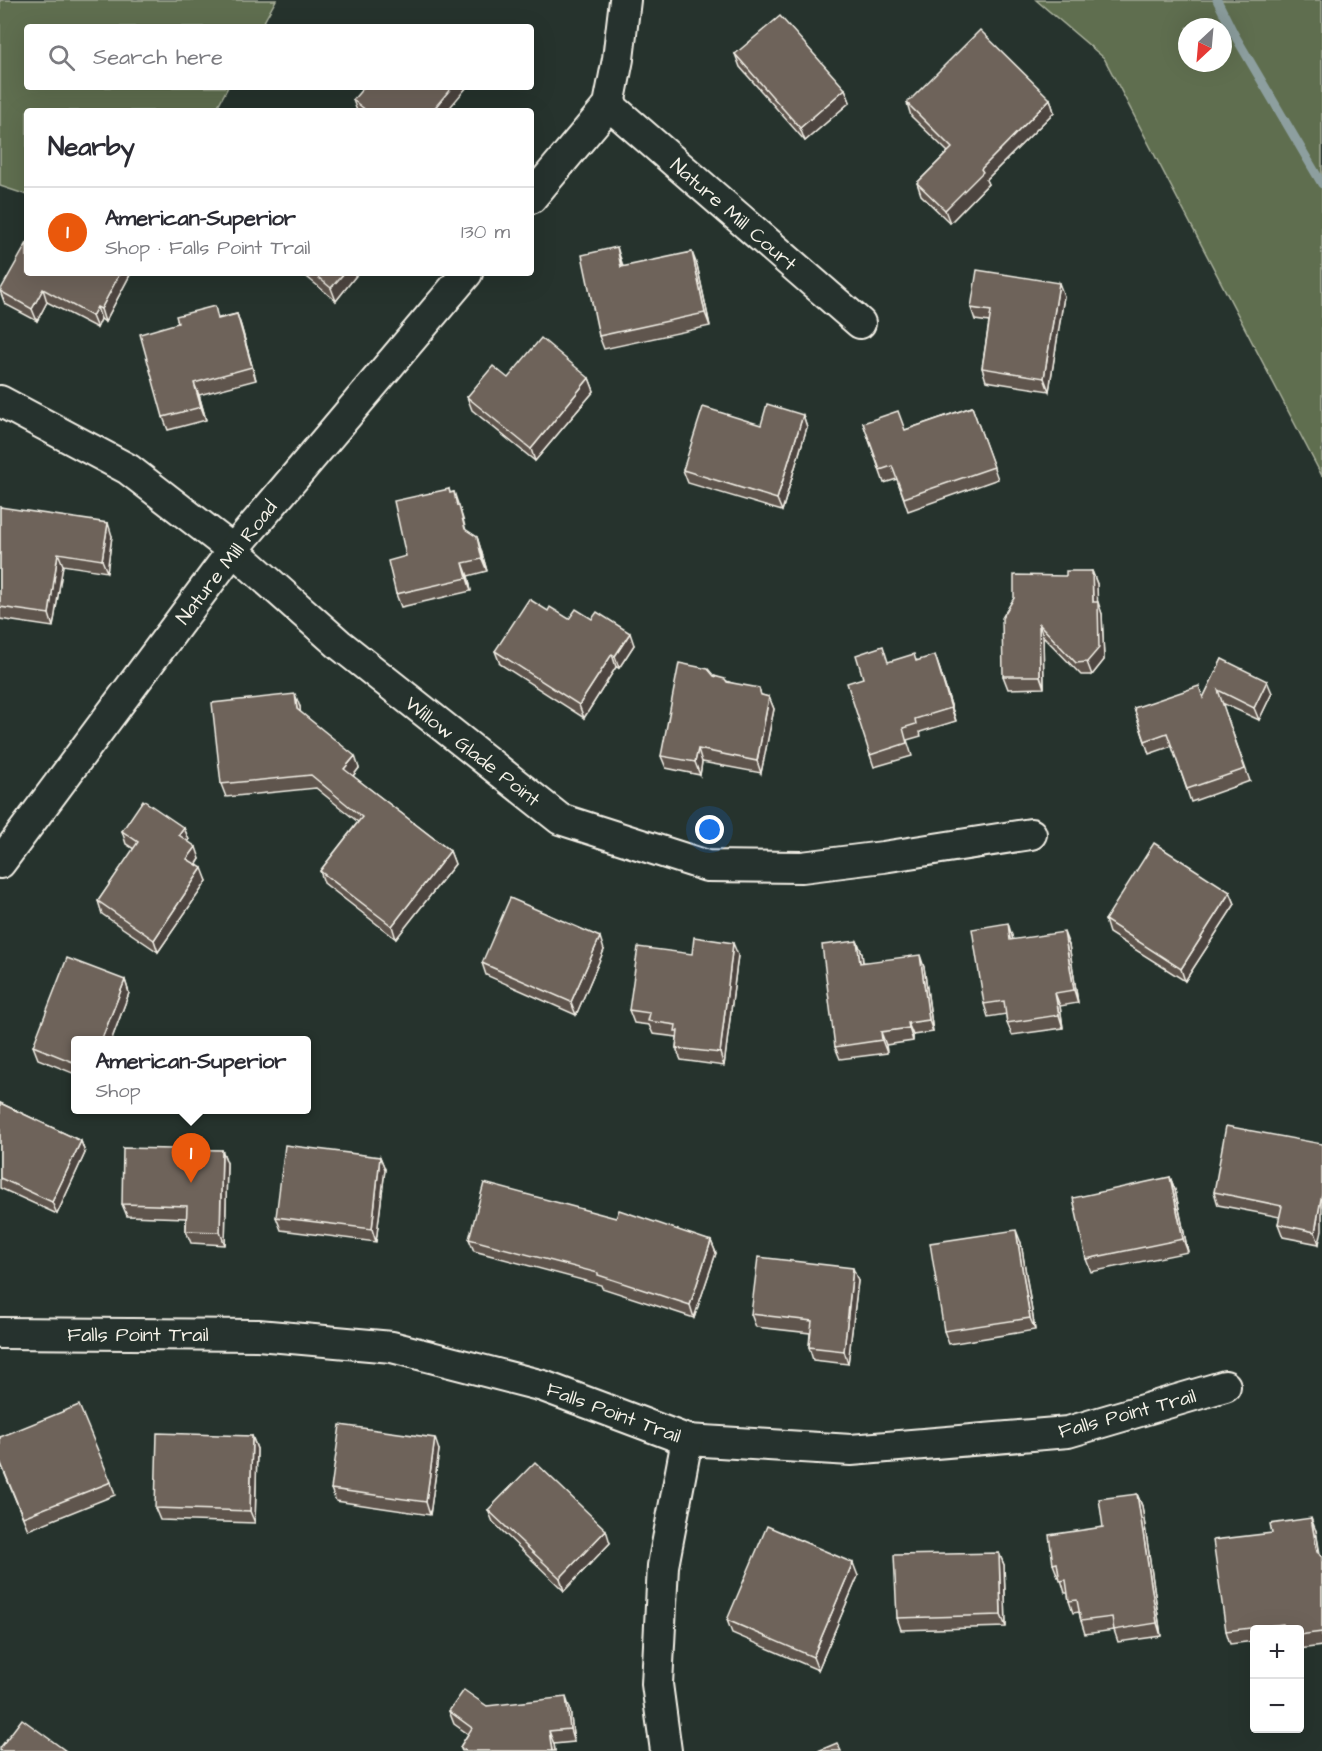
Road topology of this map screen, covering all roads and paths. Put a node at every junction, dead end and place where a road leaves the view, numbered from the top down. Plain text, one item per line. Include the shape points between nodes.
1 (625, 0) edge
2 (609, 105) junction
3 (534, 194) edge
4 (464, 276) edge
5 (860, 323) dead end
6 (0, 401) edge
7 (233, 550) junction
8 (1031, 834) dead end
9 (0, 863) edge
10 (0, 1333) edge
11 (1225, 1386) dead end
12 (687, 1440) junction
13 (666, 1751) edge

1 - 2 street
2 - 3 street
2 - 5 street, Nature Mill Court
4 - 7 street, Nature Mill Road
6 - 7 street, Willow Glade Point via 128,469
7 - 8 street, Willow Glade Point via 339,644 560,819 707,866 802,867
7 - 9 street, Nature Mill Road
10 - 12 street, Falls Point Trail via 258,1335 392,1347 543,1386
11 - 12 street, Falls Point Trail via 1068,1432 851,1450
12 - 13 street via 663,1566 657,1684

